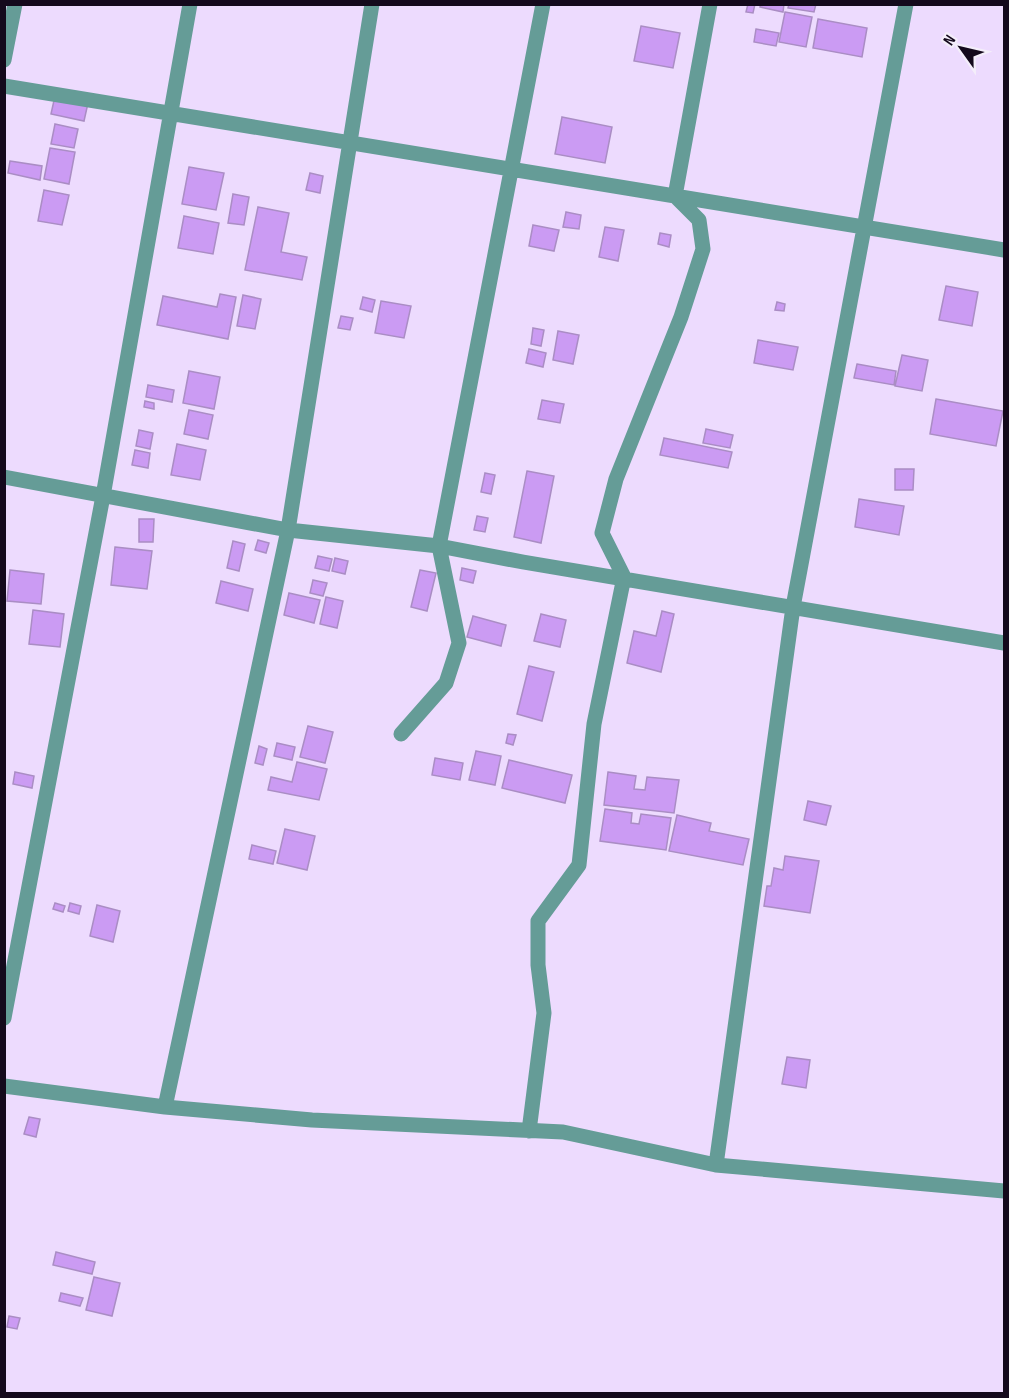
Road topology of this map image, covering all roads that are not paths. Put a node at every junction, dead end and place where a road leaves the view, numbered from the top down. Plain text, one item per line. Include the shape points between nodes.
1 (15, 4) edge
2 (190, 4) edge
3 (372, 4) edge
4 (543, 4) edge
5 (710, 4) edge
6 (906, 4) edge
7 (4, 60) edge
8 (4, 86) edge
9 (170, 113) junction
10 (349, 142) junction
11 (512, 169) junction
12 (675, 196) junction
13 (863, 226) junction
14 (1005, 250) edge
15 (4, 477) edge
16 (103, 496) junction
17 (288, 530) junction
18 (439, 546) junction
19 (624, 577) junction
20 (793, 607) junction
21 (1005, 643) edge
22 (401, 734) dead end
23 (4, 1018) edge
24 (4, 1086) edge
25 (165, 1107) junction
26 (528, 1131) junction
27 (716, 1165) junction
28 (1005, 1191) edge

1 - 7 street
2 - 9 street
3 - 10 street
4 - 11 street
5 - 12 street
6 - 13 street
8 - 9 street
9 - 10 street
9 - 16 street
10 - 11 street
10 - 17 street
11 - 12 street
11 - 18 street
12 - 13 street
12 - 19 street via 699,220 703,249 681,317 616,479 602,532
13 - 14 street
13 - 20 street
15 - 16 street
16 - 17 street
16 - 23 street
17 - 18 street
17 - 25 street
18 - 19 street
18 - 22 street via 459,643 446,683
19 - 20 street
19 - 26 street via 594,724 579,865 538,921 544,1013
20 - 21 street
20 - 27 street
24 - 25 street
25 - 26 street via 312,1120
26 - 27 street via 563,1132
27 - 28 street

